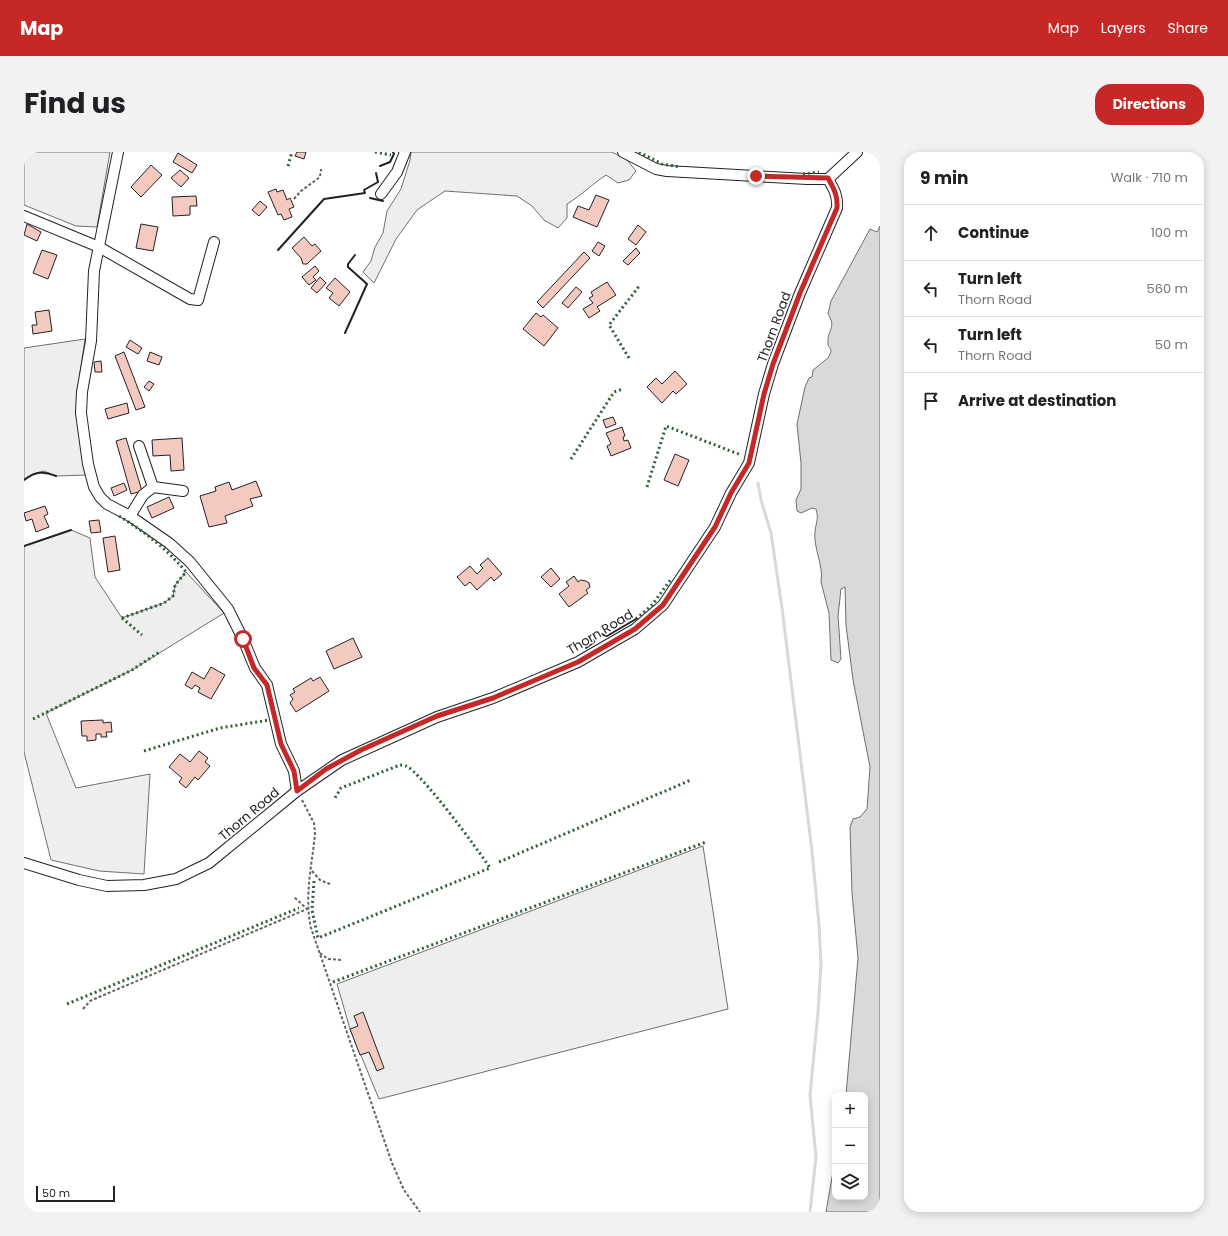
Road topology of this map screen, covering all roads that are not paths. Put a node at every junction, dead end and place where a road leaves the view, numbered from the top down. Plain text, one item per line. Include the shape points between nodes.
1 (118, 152) edge
2 (405, 152) edge
3 (623, 152) edge
4 (857, 152) edge
5 (828, 178) junction
6 (381, 194) dead end
7 (24, 216) edge
8 (214, 242) dead end
9 (99, 247) junction
10 (139, 446) dead end
11 (153, 487) junction
12 (183, 491) dead end
13 (130, 516) junction
14 (297, 791) junction
15 (24, 863) edge

1 - 9 street
2 - 6 street via 397,172
3 - 5 street via 656,169 667,171
4 - 5 street
5 - 14 street, Thorn Road via 836,194 837,208 773,364 749,463 715,527 663,605 635,629 578,662 493,698 437,716 361,750 326,769
7 - 9 street
8 - 9 street via 198,300 190,298
9 - 13 street via 94,271 91,341 82,392 83,436 94,487 107,504
10 - 11 street
11 - 12 street
11 - 13 street via 143,495
13 - 14 street via 169,543 190,562 228,609 254,668 267,685 281,744 294,771
14 - 15 street, Thorn Road via 209,863 166,882 125,887 107,886 73,879

